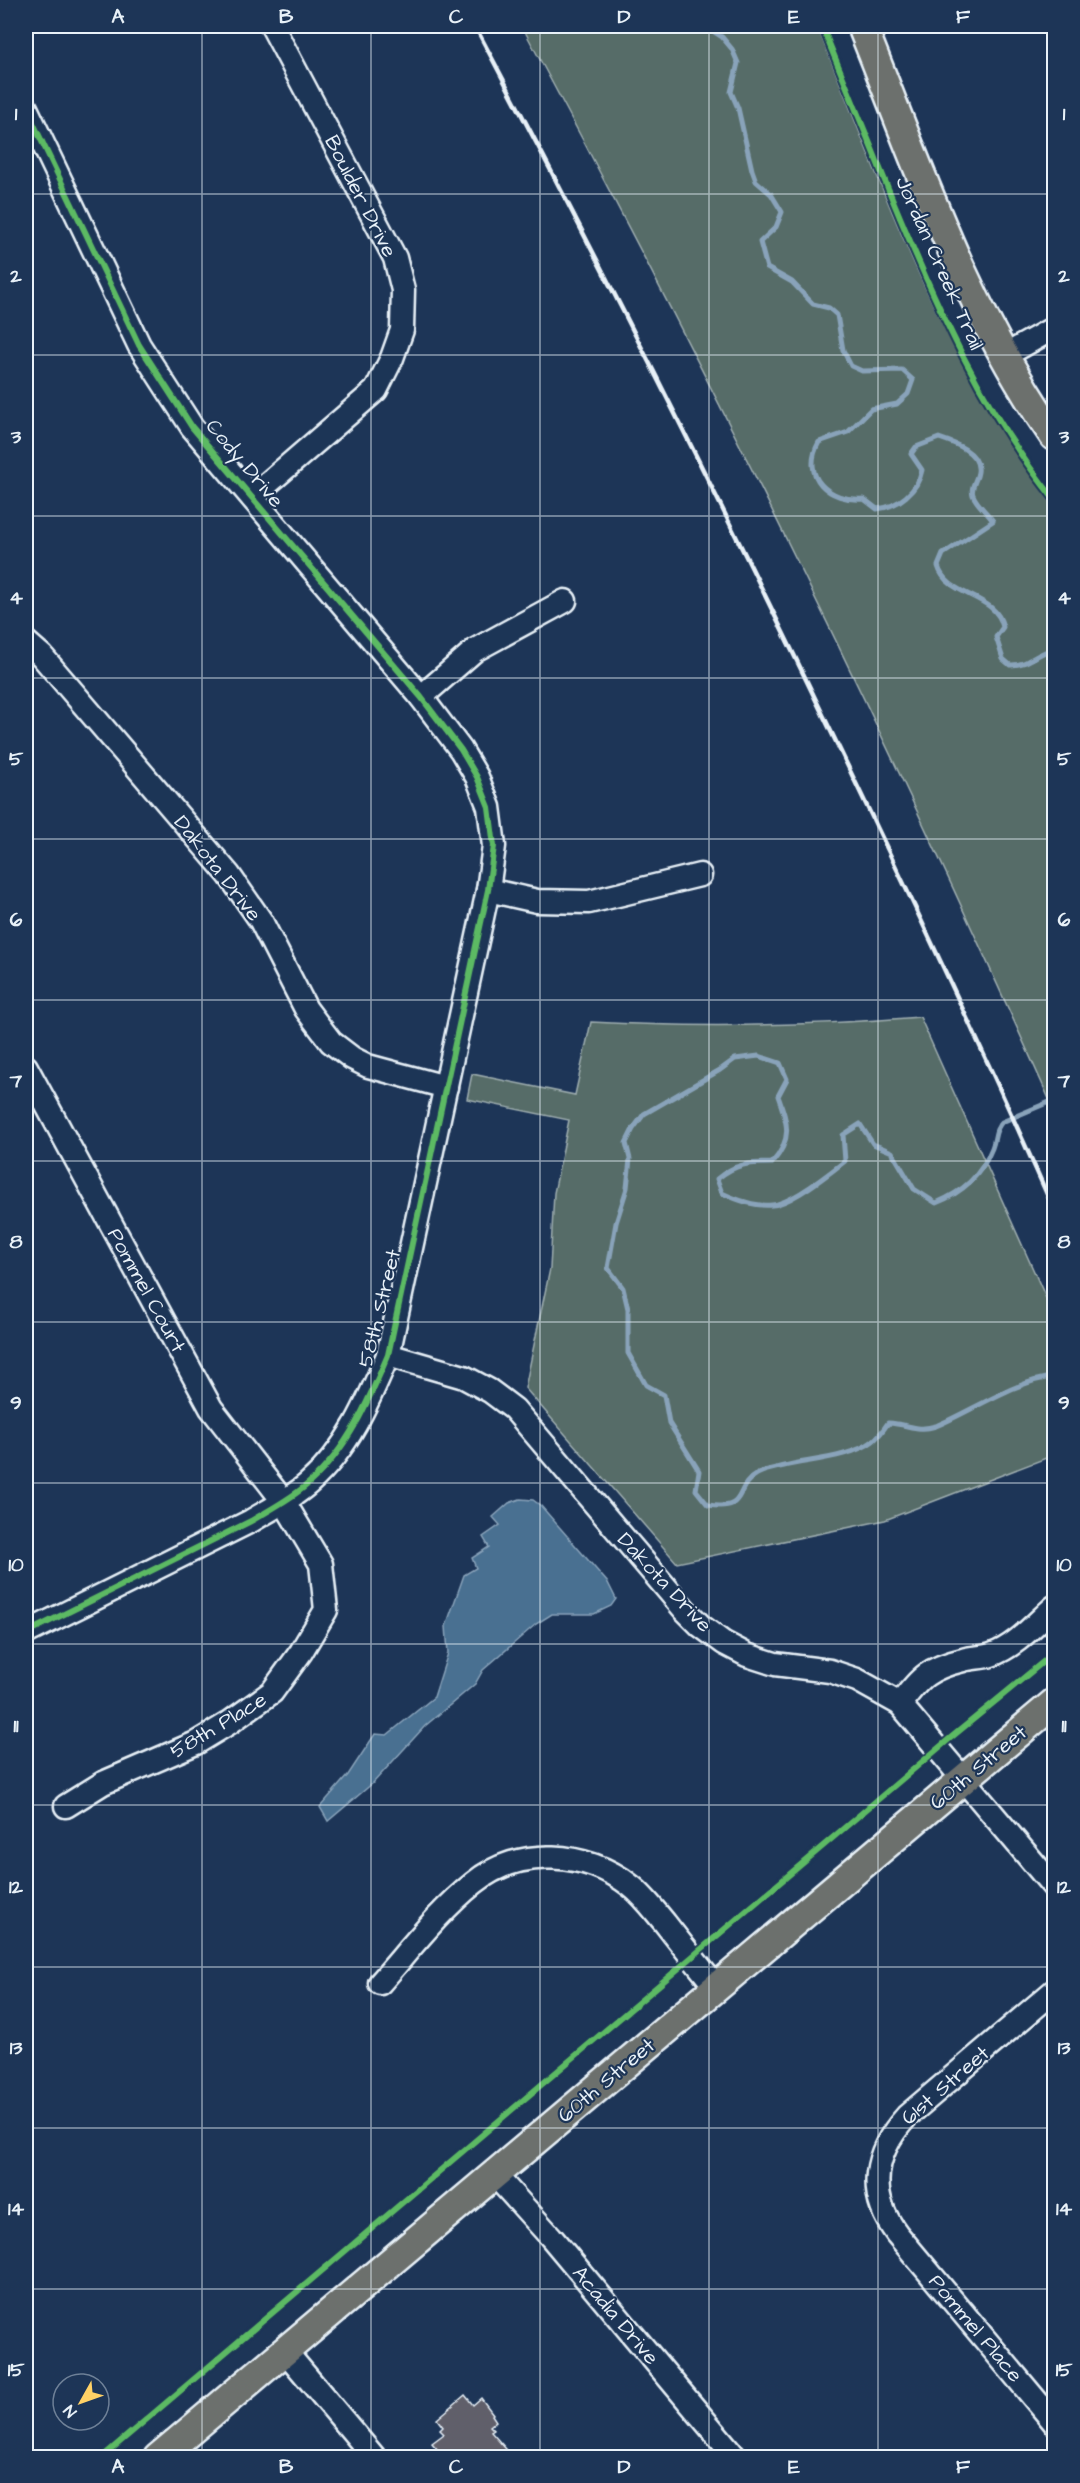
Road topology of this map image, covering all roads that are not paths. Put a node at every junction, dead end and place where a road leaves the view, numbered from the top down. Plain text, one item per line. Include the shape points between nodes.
1 (272, 26) edge
2 (862, 26) edge
3 (26, 108) edge
4 (1054, 328) edge
5 (1004, 356) junction
6 (1054, 436) edge
7 (252, 497) junction
8 (565, 601) dead end
9 (26, 642) edge
10 (421, 697) junction
11 (489, 807) joint
12 (700, 875) dead end
13 (488, 890) junction
14 (26, 1067) edge
15 (446, 1087) junction
16 (388, 1355) junction
17 (284, 1502) junction
18 (1054, 1607) edge
19 (27, 1629) edge
20 (1054, 1703) edge
21 (900, 1704) junction
22 (963, 1779) junction
23 (66, 1806) dead end
24 (1054, 1887) edge
25 (380, 1983) dead end
26 (716, 1987) junction
27 (1054, 1991) edge
28 (495, 2174) junction
29 (897, 2234) joint
30 (285, 2351) junction
31 (1054, 2422) edge
32 (158, 2457) edge
33 (375, 2457) edge
34 (736, 2457) edge

1 - 7 street, Boulder Drive via 395,258 403,290 402,330 376,390
2 - 5 main road via 948,238
3 - 7 street, Cody Drive via 139,345 192,427
4 - 5 street
5 - 6 main road
7 - 10 street, Cody Drive
8 - 10 street via 475,651
9 - 15 street, Dakota Drive via 229,875 261,921 306,1010 331,1042 368,1066
10 - 11 street, Cody Drive via 461,750
11 - 13 street, 58th Street via 494,846
12 - 13 street via 589,902 537,901
13 - 15 street, 58th Street
14 - 17 street, Pommel Court via 212,1408
15 - 16 street, 58th Street
16 - 17 street, 58th Street via 355,1428 326,1466
16 - 21 street, Dakota Drive via 464,1377 490,1390 514,1409 685,1610 724,1643 775,1664 830,1671 857,1680
17 - 19 street, 58th Street
17 - 23 street, 58th Place via 321,1564 326,1610 301,1652 272,1692 229,1723
18 - 21 street via 1008,1647 935,1668 917,1682
20 - 22 main road, 60th Street
21 - 22 street, Dakota Drive
22 - 24 street, Dakota Drive
22 - 26 main road, 60th Street
25 - 26 street via 476,1882 496,1869 543,1857 590,1863 632,1887
26 - 28 main road, 60th Street
27 - 29 street, 61st Street via 893,2131 883,2149 877,2187 882,2208
28 - 30 main road, 60th Street
28 - 34 street, Acadia Drive
29 - 31 street, Pommel Place
30 - 32 main road, 60th Street
30 - 33 street

